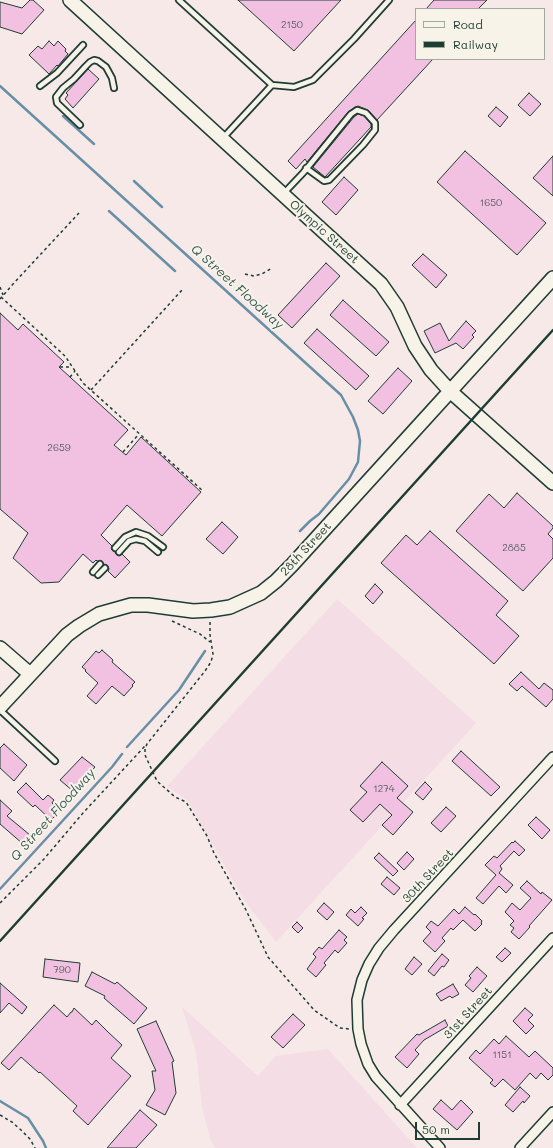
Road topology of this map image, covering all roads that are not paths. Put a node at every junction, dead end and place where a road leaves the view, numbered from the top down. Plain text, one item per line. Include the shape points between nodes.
1 (179, 0) edge
2 (389, 0) edge
3 (76, 3) edge
4 (83, 44) dead end
5 (272, 85) junction
6 (40, 86) dead end
7 (114, 88) dead end
8 (80, 125) dead end
9 (222, 139) junction
10 (306, 168) junction
11 (282, 194) junction
12 (553, 278) edge
13 (450, 391) junction
14 (553, 483) edge
15 (163, 547) dead end
16 (115, 548) dead end
17 (119, 552) dead end
18 (158, 552) dead end
19 (100, 564) dead end
20 (105, 568) dead end
21 (93, 572) dead end
22 (98, 575) dead end
23 (0, 648) edge
24 (30, 674) junction
25 (0, 707) edge
26 (0, 710) edge
27 (553, 757) edge
28 (55, 761) dead end
29 (553, 938) edge
30 (400, 1105) junction
31 (553, 1112) edge
32 (440, 1148) edge
33 (520, 1148) edge

1 - 5 lane
2 - 5 lane via 314,80 294,87
3 - 9 main road, Olympic Street
4 - 6 lane
5 - 9 lane
7 - 8 lane via 106,67 94,60 63,88 56,97 57,103
9 - 11 main road, Olympic Street
10 - 10 lane via 351,114 358,110 366,113 375,123 375,130 363,145 329,180 324,181
10 - 11 lane
11 - 13 main road, Olympic Street via 381,284 397,307 415,346 431,370
12 - 13 main road, 28th Street
13 - 14 main road, Olympic Street
13 - 24 main road, 28th Street via 292,565 261,592 230,606 211,610 193,611 131,605 99,614 67,635
15 - 16 lane via 148,536 136,532 125,537
17 - 18 lane via 136,539 144,541
19 - 21 lane
20 - 22 lane
23 - 24 main road
24 - 25 main road, 28th Street
26 - 28 lane
27 - 30 street, 30th Street via 394,930 369,964 362,980 358,1000 361,1044 376,1077
29 - 30 street, 31st Street
30 - 32 street, 30th Street
31 - 33 street

